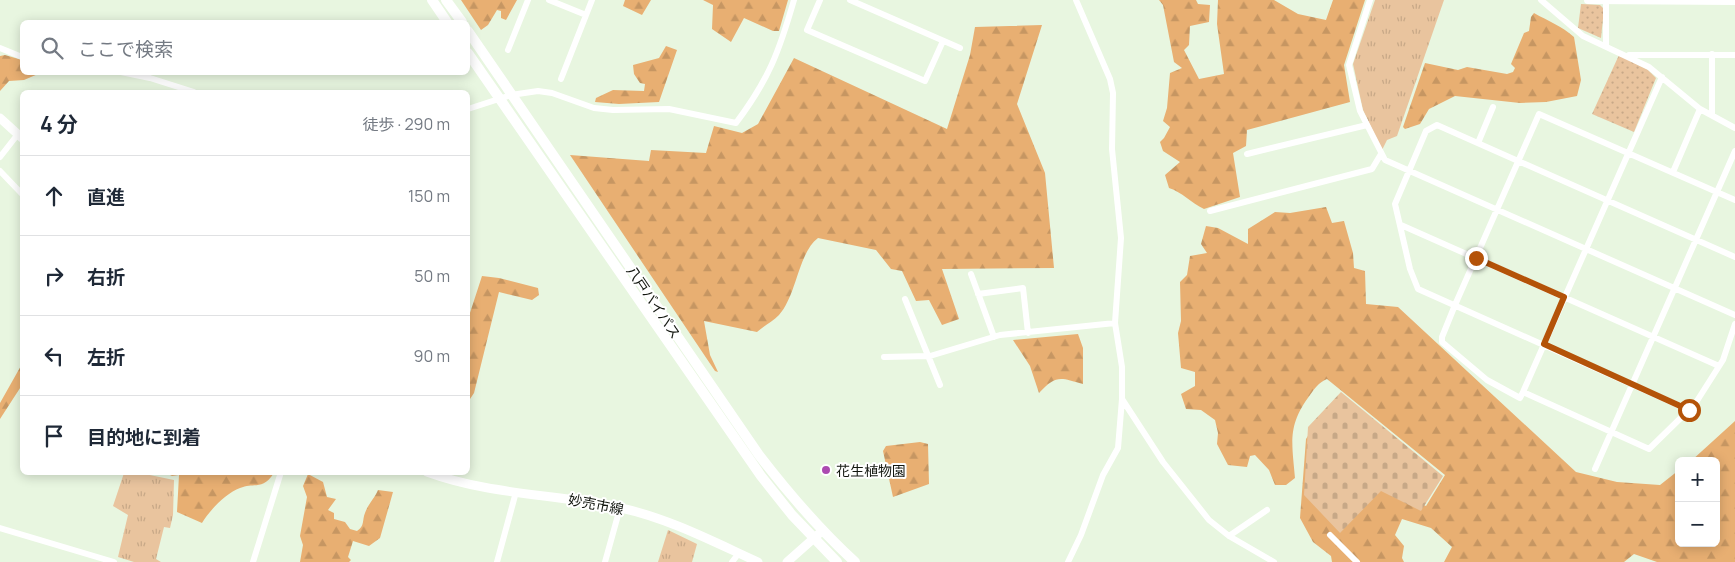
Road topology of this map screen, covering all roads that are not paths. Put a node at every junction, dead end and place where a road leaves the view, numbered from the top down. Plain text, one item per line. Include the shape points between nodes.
1 (432, 0) edge
2 (446, 0) edge
3 (528, 0) edge
4 (549, 0) edge
5 (592, 0) edge
6 (794, 0) edge
7 (820, 0) edge
8 (850, 0) edge
9 (1076, 0) edge
10 (1370, 0) edge
11 (1542, 0) edge
12 (1588, 0) edge
13 (1606, 1) edge
14 (1735, 1) edge
15 (586, 15) junction
16 (446, 20) edge
17 (461, 20) edge
18 (470, 34) edge
19 (943, 41) junction
20 (1606, 46) junction
21 (0, 48) edge
22 (960, 48) dead end
23 (508, 50) dead end
24 (1712, 54) junction
25 (470, 55) edge
26 (1627, 55) junction
27 (1735, 55) edge
28 (20, 56) edge
29 (136, 75) edge
30 (1662, 77) junction
31 (561, 80) dead end
32 (188, 90) edge
33 (511, 95) junction
34 (499, 99) junction
35 (1493, 107) dead end
36 (470, 108) edge
37 (1700, 109) junction
38 (1712, 114) junction
39 (0, 118) edge
40 (1367, 125) junction
41 (1735, 128) edge
42 (20, 136) edge
43 (1478, 143) junction
44 (1735, 151) edge
45 (1628, 153) junction
46 (1247, 154) dead end
47 (1381, 154) junction
48 (0, 157) edge
49 (1519, 162) junction
50 (0, 171) edge
51 (1409, 171) junction
52 (1673, 172) junction
53 (20, 192) edge
54 (1717, 192) junction
55 (1735, 200) edge
56 (1607, 201) junction
57 (1497, 209) junction
58 (1210, 211) dead end
59 (1400, 225) junction
60 (1695, 240) junction
61 (1586, 249) junction
62 (1735, 257) edge
63 (1476, 258) junction
64 (971, 274) dead end
65 (1674, 289) junction
66 (978, 294) junction
67 (1564, 297) junction
68 (905, 299) dead end
69 (1455, 305) junction
70 (1735, 315) edge
71 (1116, 323) junction
72 (1735, 324) edge
73 (1028, 333) junction
74 (994, 337) junction
75 (1653, 337) junction
76 (1544, 344) junction
77 (930, 356) junction
78 (884, 358) dead end
79 (1719, 366) junction
80 (1632, 384) junction
81 (940, 385) dead end
82 (1523, 392) junction
83 (1122, 400) junction
84 (1689, 410) junction
85 (1611, 432) junction
86 (1595, 469) dead end
87 (280, 475) edge
88 (438, 475) edge
89 (516, 492) junction
90 (620, 508) junction
91 (1268, 510) dead end
92 (0, 528) edge
93 (822, 531) junction
94 (1330, 535) dead end
95 (1229, 536) junction
96 (814, 539) junction
97 (739, 553) junction
98 (114, 562) edge
99 (253, 562) edge
100 (497, 562) edge
101 (605, 562) edge
102 (732, 562) edge
103 (758, 562) edge
104 (787, 562) edge
105 (837, 562) edge
106 (855, 562) edge
107 (1068, 562) edge
108 (1274, 562) edge
109 (1357, 562) edge

1 - 16 highway
2 - 17 highway
3 - 23 street
4 - 15 street
5 - 15 street
6 - 33 street via 771,70 736,123 668,109 594,108 538,91
7 - 19 street via 807,30 925,81
8 - 19 street
9 - 71 street via 1113,93 1112,149 1121,238
10 - 40 street via 1349,65 1360,111
11 - 20 street via 1583,36
12 - 13 street
13 - 14 street
13 - 20 street
15 - 31 street
18 - 33 highway, 八戸バイパス
19 - 22 street
20 - 26 street
21 - 28 street
24 - 26 street
24 - 27 street
24 - 38 street
25 - 34 highway, 八戸バイパス
26 - 30 street
29 - 32 street
30 - 37 street
30 - 45 street
33 - 34 street
33 - 93 highway, 八戸バイパス via 759,455
34 - 36 street
34 - 96 highway, 八戸バイパス via 761,476
35 - 43 street
37 - 38 street
37 - 52 street
38 - 41 street
39 - 42 main road
40 - 46 street
40 - 47 street
42 - 48 street
43 - 49 street
43 - 51 street via 1437,125 1426,131
44 - 54 street
45 - 49 street via 1539,114
45 - 52 street
45 - 56 street
47 - 51 street via 1385,160
47 - 58 street via 1372,169
49 - 56 street
49 - 57 street
50 - 53 street
51 - 57 street
51 - 59 street via 1395,204
52 - 54 street
54 - 55 street
54 - 60 street
56 - 60 street
56 - 61 street
57 - 61 street
57 - 63 street
59 - 63 street
59 - 69 street via 1418,289
60 - 62 street
60 - 65 street
61 - 65 street
61 - 67 street
63 - 67 street
63 - 69 street
64 - 66 street
65 - 70 street
65 - 75 street
66 - 73 street via 1023,288
66 - 74 street
67 - 75 street
67 - 76 street
68 - 77 street
69 - 76 street
69 - 82 street via 1442,342 1487,380 1520,398
71 - 73 street
71 - 83 street via 1122,367
72 - 79 street
73 - 74 street
74 - 77 street
75 - 79 street
75 - 80 street
76 - 80 street
76 - 82 street
77 - 78 street
77 - 81 street
79 - 84 street
80 - 84 street
80 - 85 street
82 - 85 street
83 - 95 street via 1163,462 1209,520
83 - 107 street via 1118,448 1103,475
84 - 85 street via 1649,449
85 - 86 street
87 - 99 street
88 - 89 main road, 妙売市線 via 483,488
89 - 90 main road, 妙売市線
89 - 100 street
90 - 97 main road, 妙売市線 via 648,514
90 - 101 street
91 - 95 street
92 - 98 street
93 - 96 main road
93 - 106 highway, 八戸バイパス
94 - 109 street
95 - 108 street
96 - 104 main road
96 - 105 highway, 八戸バイパス
97 - 102 street
97 - 103 main road, 妙売市線

